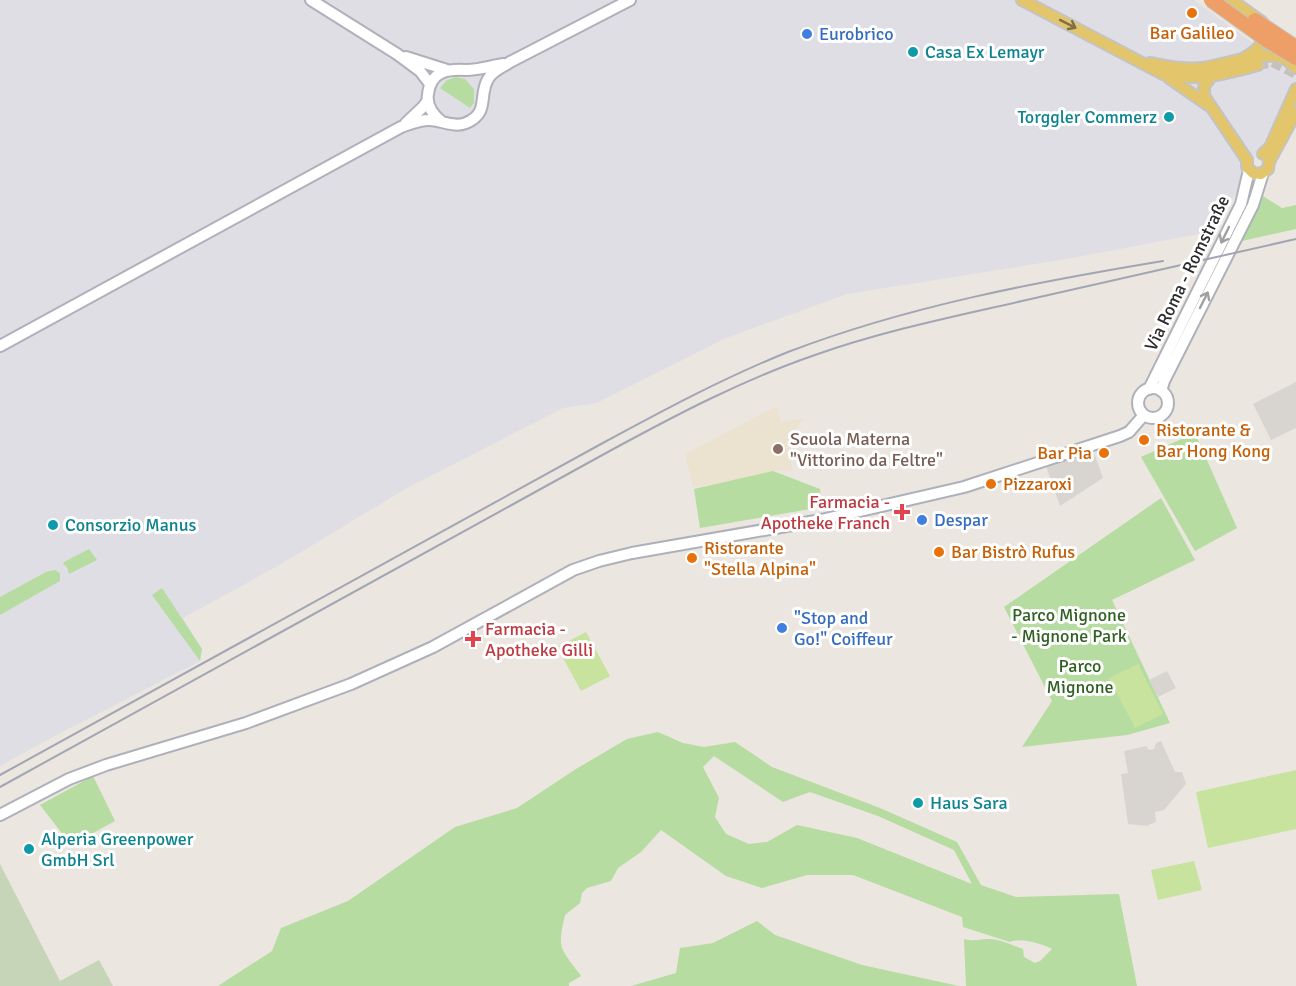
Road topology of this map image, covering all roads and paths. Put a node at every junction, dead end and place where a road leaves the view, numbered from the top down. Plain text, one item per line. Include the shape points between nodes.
1 (311, 0) edge
2 (630, 0) edge
3 (1022, 0) edge
4 (1205, 0) edge
5 (1211, 0) edge
6 (1229, 0) edge
7 (1256, 18) junction
8 (1244, 28) dead end
9 (1296, 42) edge
10 (1296, 47) edge
11 (397, 54) junction
12 (1296, 58) edge
13 (1242, 59) junction
14 (1138, 60) junction
15 (510, 62) junction
16 (1258, 65) tunnel mouth
17 (1296, 65) edge
18 (447, 70) junction
19 (466, 70) junction
20 (1163, 75) junction
21 (1210, 78) junction
22 (430, 84) junction
23 (1296, 89) edge
24 (484, 91) junction
25 (428, 100) junction
26 (1210, 106) junction
27 (1296, 112) edge
28 (442, 122) junction
29 (401, 127) junction
30 (1266, 158) junction
31 (1248, 165) junction
32 (1263, 173) junction
33 (0, 346) edge
34 (1149, 389) junction
35 (1161, 391) junction
36 (1143, 416) junction
37 (0, 815) edge

1 - 11 street
2 - 15 street
3 -> 14 main road
4 - 8 main road
5 - 12 highway, bridge
6 - 7 main road
6 - 10 highway, bridge
7 - 9 main road
7 - 13 main road via 1264,40
11 - 18 street
11 - 22 street
13 - 14 main road via 1199,68 1173,68
13 - 17 main road via 1273,56
14 - 20 main road
15 - 19 street
15 - 24 street via 490,76
16 - 21 main road
18 - 19 street
18 - 22 street
19 - 24 street
20 - 21 main road
20 - 26 main road
21 - 26 main road via 1204,86 1204,96
22 - 25 street
23 - 30 main road, Via Roma - Romstraße
24 - 28 street via 483,104 475,118 465,124
25 - 28 street via 432,112
25 - 29 street
26 - 31 main road
27 - 30 main road, Via Roma - Romstraße
28 - 29 street via 422,121
29 - 33 street
30 - 31 main road via 1255,153
30 - 32 main road, Via Roma - Romstraße via 1268,169
31 - 32 main road via 1255,174
31 -> 34 street, Via Roma - Romstraße via 1241,204
35 -> 32 street, Via Roma - Romstraße via 1252,205
34 - 35 street
34 - 36 street via 1138,400
35 - 36 street via 1168,401 1164,413 1151,418
36 - 37 street via 1120,436 964,487 821,520 632,553 588,565 433,647 351,684 246,723 106,765 69,779

